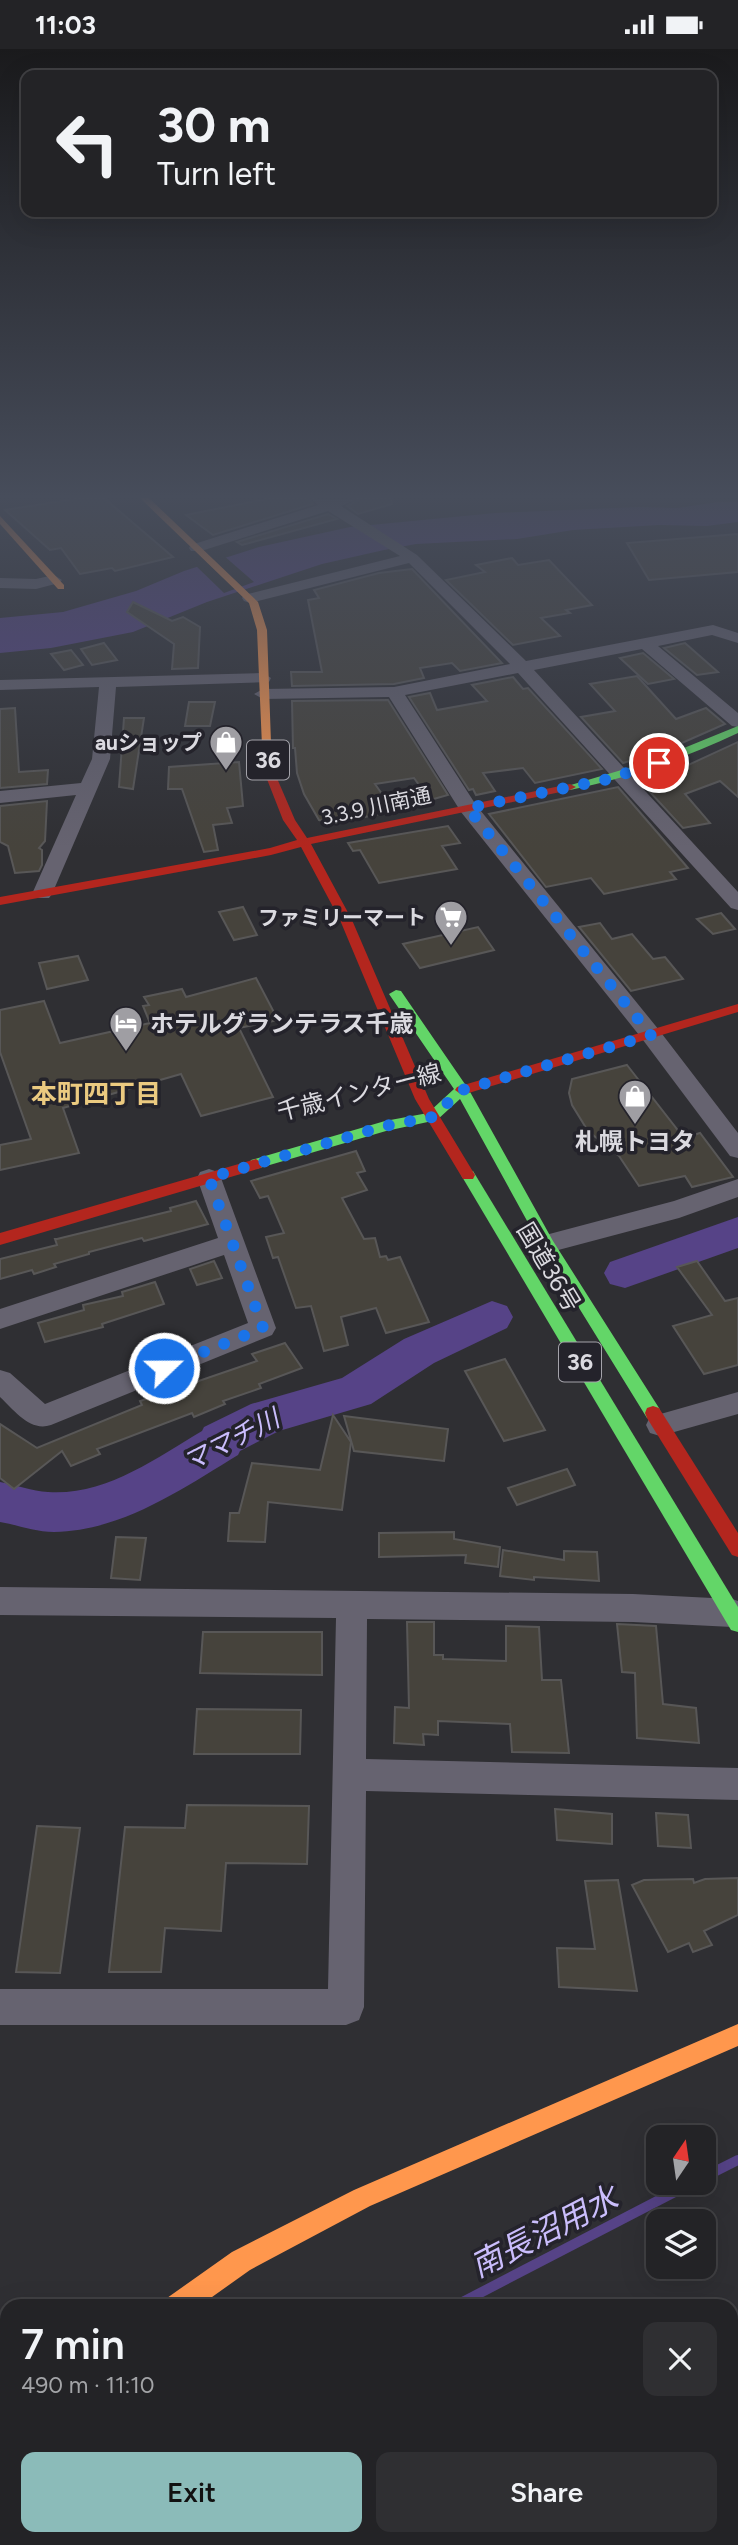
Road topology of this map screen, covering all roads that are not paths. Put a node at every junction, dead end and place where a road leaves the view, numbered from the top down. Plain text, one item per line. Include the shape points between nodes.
1 (255, 614) edge
2 (469, 614) edge
3 (738, 638) edge
4 (645, 643) junction
5 (524, 669) junction
6 (108, 682) junction
7 (0, 685) edge
8 (263, 686) junction
9 (394, 692) junction
10 (738, 722) edge
11 (738, 729) edge
12 (621, 775) junction
13 (86, 788) junction
14 (0, 797) edge
15 (468, 808) junction
16 (304, 844) junction
17 (42, 894) junction
18 (0, 901) edge
19 (738, 904) edge
20 (346, 920) junction
21 (738, 1008) edge
22 (651, 1035) junction
23 (462, 1090) junction
24 (416, 1100) junction
25 (432, 1117) junction
26 (738, 1150) edge
27 (209, 1178) junction
28 (738, 1188) edge
29 (0, 1239) edge
30 (233, 1243) junction
31 (547, 1244) junction
32 (0, 1319) edge
33 (0, 1381) edge
34 (738, 1402) edge
35 (660, 1425) junction
36 (738, 1549) edge
37 (0, 1601) edge
38 (352, 1605) junction
39 (735, 1618) edge
40 (349, 1775) junction
41 (738, 1784) edge
42 (0, 2007) edge
43 (738, 2035) edge
44 (187, 2299) edge

1 - 8 main road, 国道36号 / 36 via 262,630
2 - 5 street
3 - 4 street via 713,630
4 - 5 street
4 - 10 street
5 - 9 street
5 - 12 street
6 - 7 street
6 - 8 street
6 - 13 street via 101,758
8 - 9 street
8 - 16 main road, 国道36号 / 36 via 268,771
9 - 15 street
11 - 12 main road, 3.3.9 川南通 via 676,758
12 - 15 main road, 3.3.9 川南通
12 - 19 street
13 - 14 street
13 - 17 street
15 - 16 main road, 3.3.9 川南通
15 - 22 street
16 - 17 main road, 3.3.9 川南通
16 - 20 main road, 国道36号 / 36
17 - 18 main road, 3.3.9 川南通
20 - 23 main road, 国道36号 / 36
20 - 24 main road, 国道36号 / 36
21 - 22 main road
22 - 23 main road
22 - 26 street
23 - 24 main road, 千歳インター線
23 - 25 main road, 千歳インター線
23 - 31 main road, 国道36号 / 36
24 - 25 main road, 国道36号 / 36
25 - 27 main road, 千歳インター線 via 385,1126
25 - 39 main road, 国道36号 / 36
27 - 29 main road, 千歳インター線
27 - 30 street
28 - 31 street via 679,1209
30 - 32 street
30 - 33 street via 263,1328 41,1417
31 - 35 main road, 国道36号 / 36
34 - 35 street
35 - 36 main road, 国道36号 / 36
37 - 38 street
38 - 39 street via 634,1608
38 - 40 street
40 - 41 street
40 - 42 street via 346,2007
43 - 44 main road via 670,2068 375,2190 240,2261

